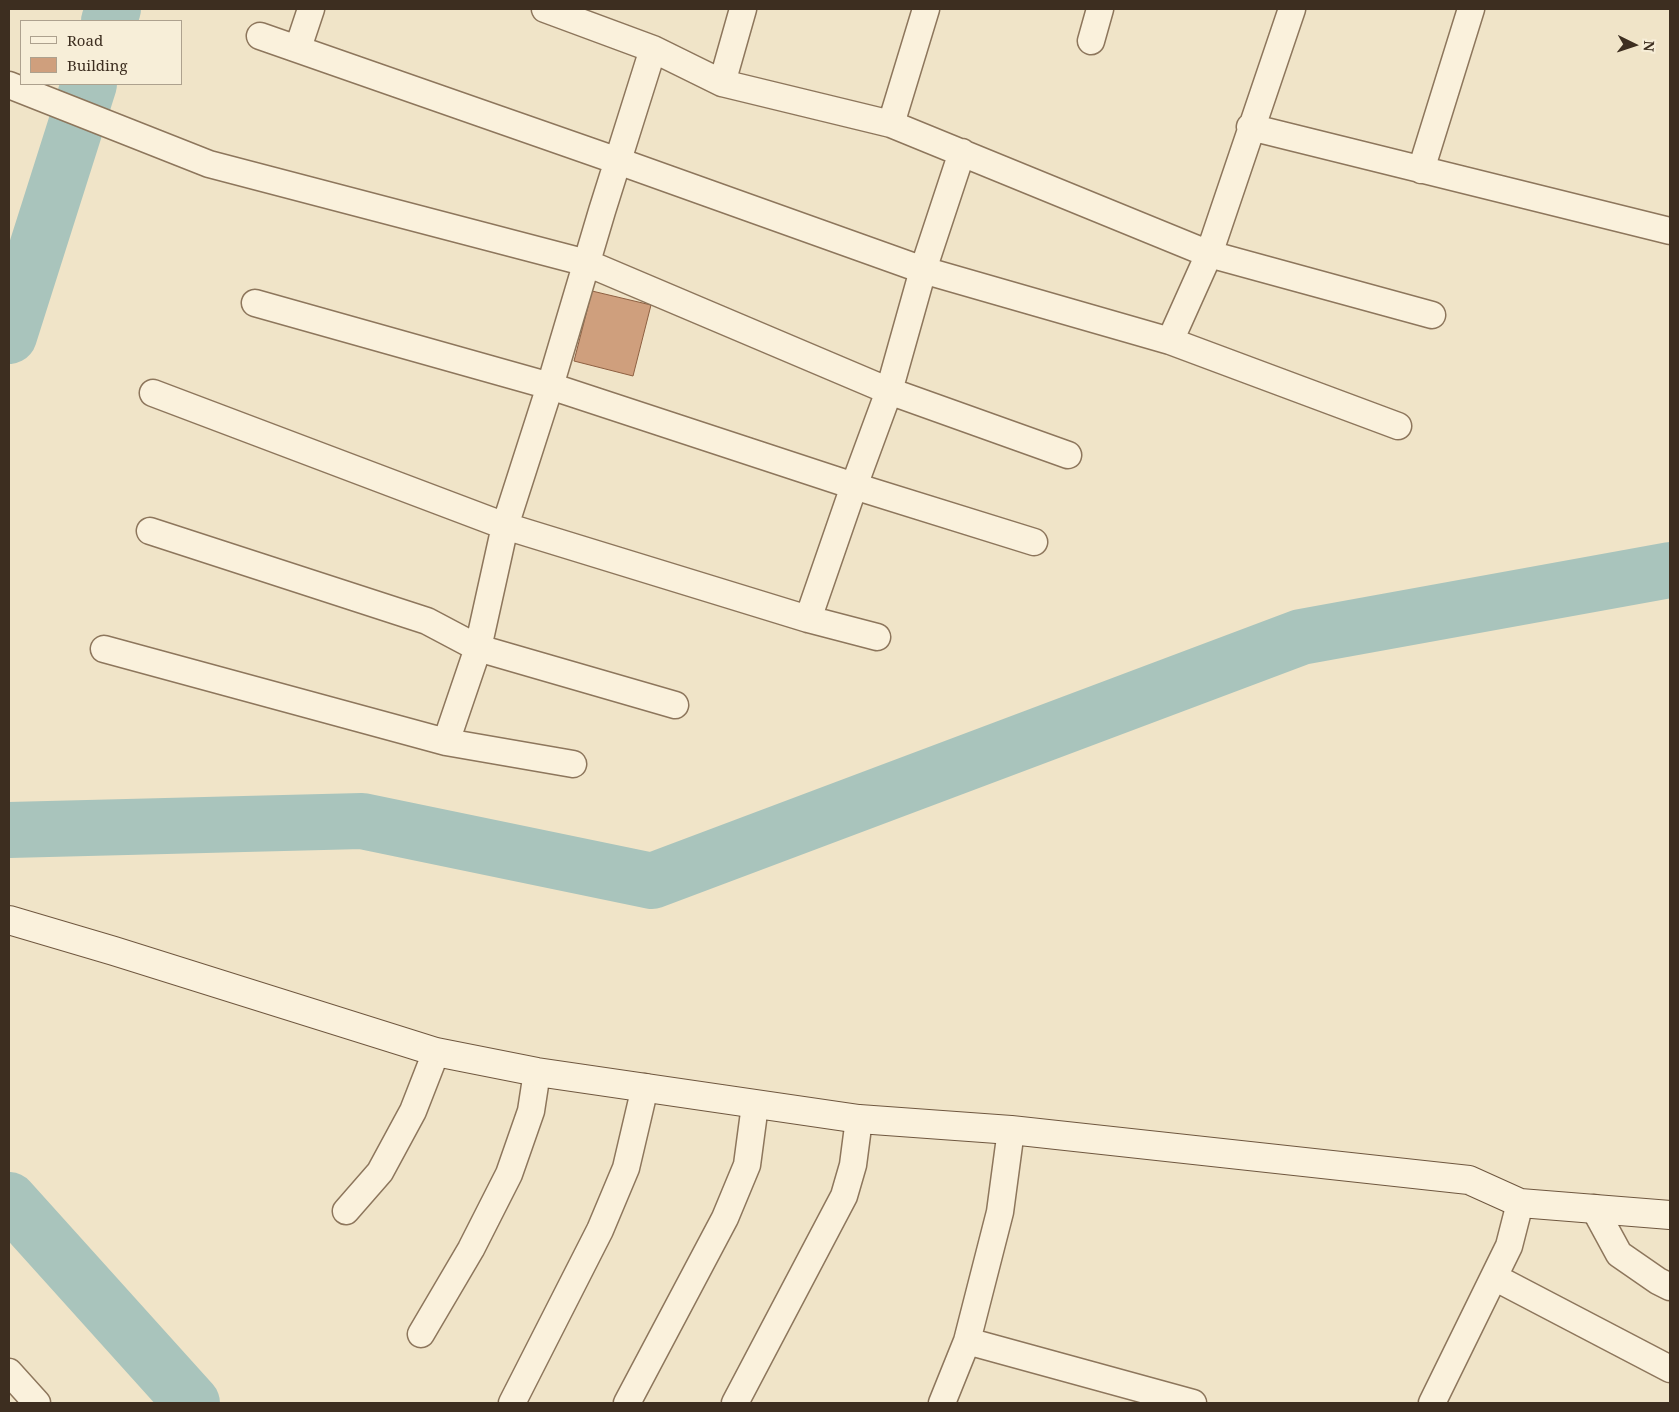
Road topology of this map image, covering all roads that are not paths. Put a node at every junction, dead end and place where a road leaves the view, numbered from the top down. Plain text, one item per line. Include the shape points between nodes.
1 (311, 9) edge
2 (545, 9) edge
3 (743, 9) edge
4 (926, 9) edge
5 (1100, 9) edge
6 (1292, 9) edge
7 (1471, 9) edge
8 (260, 36) dead end
9 (1091, 41) dead end
10 (298, 48) junction
11 (653, 48) junction
12 (722, 83) junction
13 (18, 89) edge
14 (891, 124) junction
15 (1250, 127) junction
16 (962, 152) junction
17 (618, 161) junction
18 (1421, 170) junction
19 (1670, 232) edge
20 (1209, 254) junction
21 (587, 262) junction
22 (923, 270) junction
23 (255, 303) dead end
24 (1432, 315) dead end
25 (1170, 341) junction
26 (550, 386) junction
27 (890, 391) junction
28 (153, 393) dead end
29 (1398, 426) dead end
30 (1068, 455) dead end
31 (854, 486) junction
32 (505, 526) junction
33 (150, 531) dead end
34 (1034, 542) dead end
35 (808, 619) junction
36 (877, 637) dead end
37 (478, 648) junction
38 (104, 649) dead end
39 (675, 705) dead end
40 (446, 742) junction
41 (573, 764) dead end
42 (9, 920) edge
43 (436, 1052) junction
44 (537, 1072) junction
45 (646, 1087) junction
46 (755, 1105) junction
47 (859, 1119) junction
48 (1011, 1130) junction
49 (1520, 1203) junction
50 (1594, 1208) junction
51 (346, 1211) dead end
52 (1670, 1215) edge
53 (1494, 1277) junction
54 (1670, 1287) edge
55 (421, 1334) dead end
56 (967, 1341) junction
57 (1670, 1369) edge
58 (9, 1372) edge
59 (37, 1403) edge
60 (512, 1403) edge
61 (627, 1403) edge
62 (735, 1403) edge
63 (942, 1403) edge
64 (1192, 1403) edge
65 (1432, 1403) edge

1 - 10 street
2 - 11 street
3 - 12 street
4 - 14 street
5 - 9 street
6 - 15 street
7 - 18 street
8 - 10 street
10 - 17 street
11 - 12 street
11 - 17 street
12 - 14 street
13 - 21 street via 209,164
14 - 16 street
15 - 18 street
15 - 20 street
16 - 20 street
16 - 22 street
17 - 21 street
17 - 22 street
18 - 19 street
20 - 24 street
20 - 25 street
21 - 26 street
21 - 27 street
22 - 25 street
22 - 27 street
23 - 26 street
25 - 29 street
26 - 31 street
26 - 32 street
27 - 30 street
27 - 31 street
28 - 32 street
31 - 34 street
31 - 35 street
32 - 35 street
32 - 37 street
33 - 37 street via 427,621
35 - 36 street
37 - 39 street
37 - 40 street
38 - 40 street
40 - 41 street
42 - 43 street
43 - 44 street
43 - 51 street via 413,1111 380,1172
44 - 45 street
44 - 55 street via 531,1111 509,1174 471,1249
45 - 46 street
45 - 60 street via 623,1177 600,1230
46 - 47 street
46 - 61 street via 747,1165 725,1218
47 - 48 street
47 - 62 street via 853,1165 844,1196
48 - 49 street via 1469,1180
48 - 56 street via 1000,1212
49 - 50 street
49 - 53 street via 1509,1246
50 - 52 street
50 - 54 street via 1619,1254
53 - 57 street
53 - 65 street
56 - 63 street
56 - 64 street
58 - 59 street

